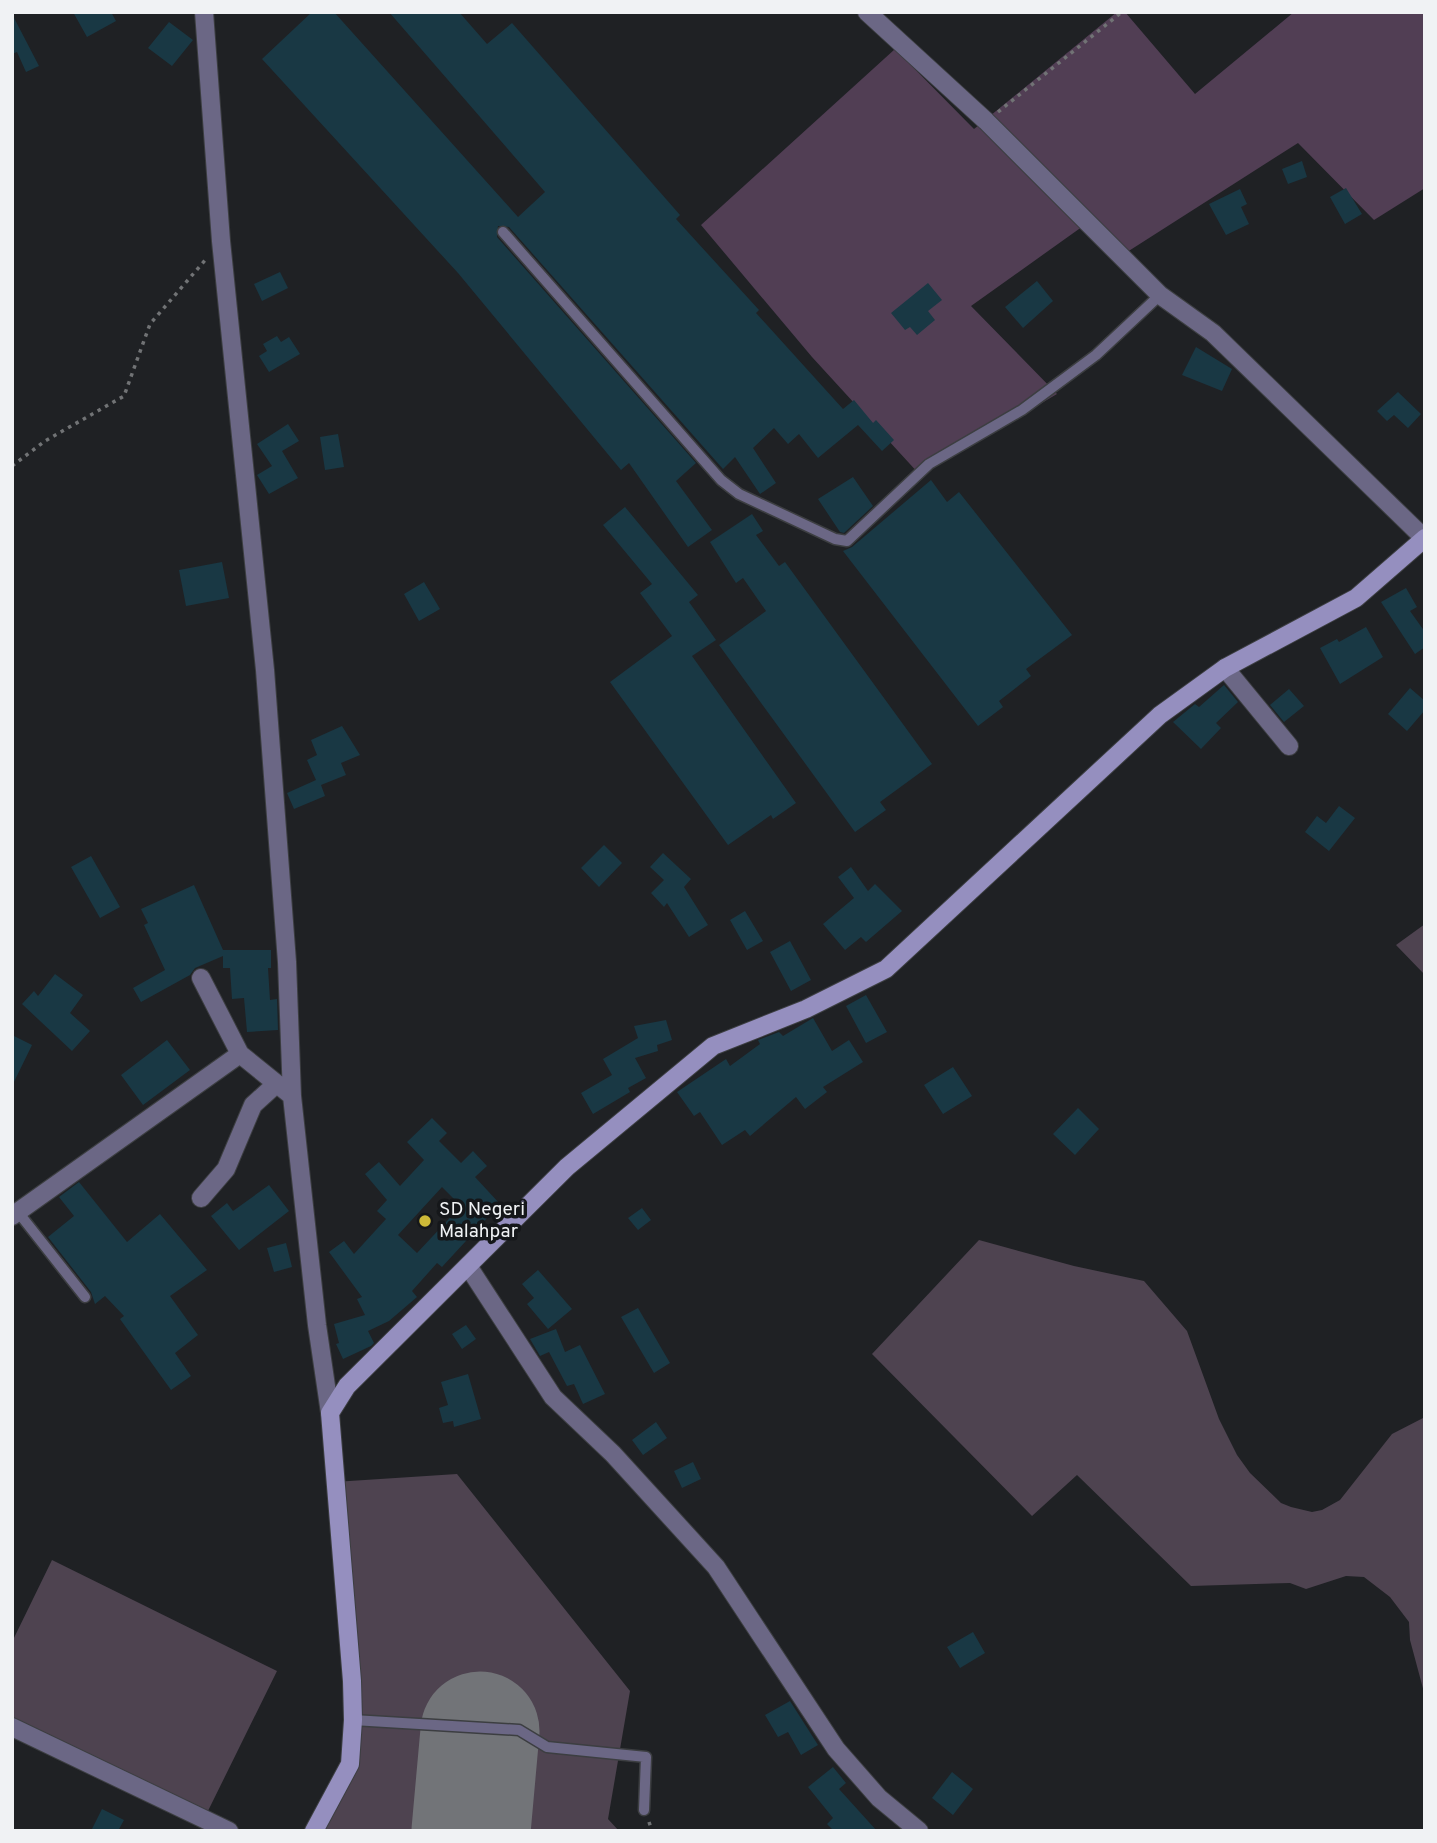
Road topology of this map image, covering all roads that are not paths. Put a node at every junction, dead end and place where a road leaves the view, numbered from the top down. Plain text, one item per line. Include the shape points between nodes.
1 (191, 12) edge
2 (867, 12) edge
3 (205, 20) edge
4 (503, 232) dead end
5 (1160, 295) junction
6 (1424, 538) edge
7 (1225, 667) junction
8 (1289, 746) dead end
9 (201, 978) dead end
10 (240, 1054) junction
11 (275, 1085) junction
12 (292, 1096) junction
13 (201, 1198) dead end
14 (14, 1212) edge
15 (468, 1266) junction
16 (85, 1297) dead end
17 (330, 1413) junction
18 (353, 1720) junction
19 (12, 1727) edge
20 (644, 1810) dead end
21 (229, 1831) edge
22 (314, 1831) edge
23 (919, 1831) edge

1 - 3 street
2 - 5 street via 986,121
3 - 12 street via 221,241 261,623 287,962
4 - 5 lane via 721,480 739,494 835,540 846,541 929,464 1032,402 1096,355
5 - 6 street via 1213,333
6 - 7 street via 1356,598
7 - 8 street
7 - 15 street via 1160,715 886,969 806,1009 713,1045 567,1167
9 - 10 street
10 - 11 street
10 - 14 street
11 - 12 street
11 - 13 street via 253,1105 226,1170
12 - 17 street
14 - 16 lane
15 - 17 street via 347,1386
15 - 23 street via 553,1397 613,1454 716,1567 836,1749 880,1798
17 - 18 street
18 - 20 lane via 519,1730 547,1747 646,1757
18 - 22 street via 350,1764
19 - 21 street

